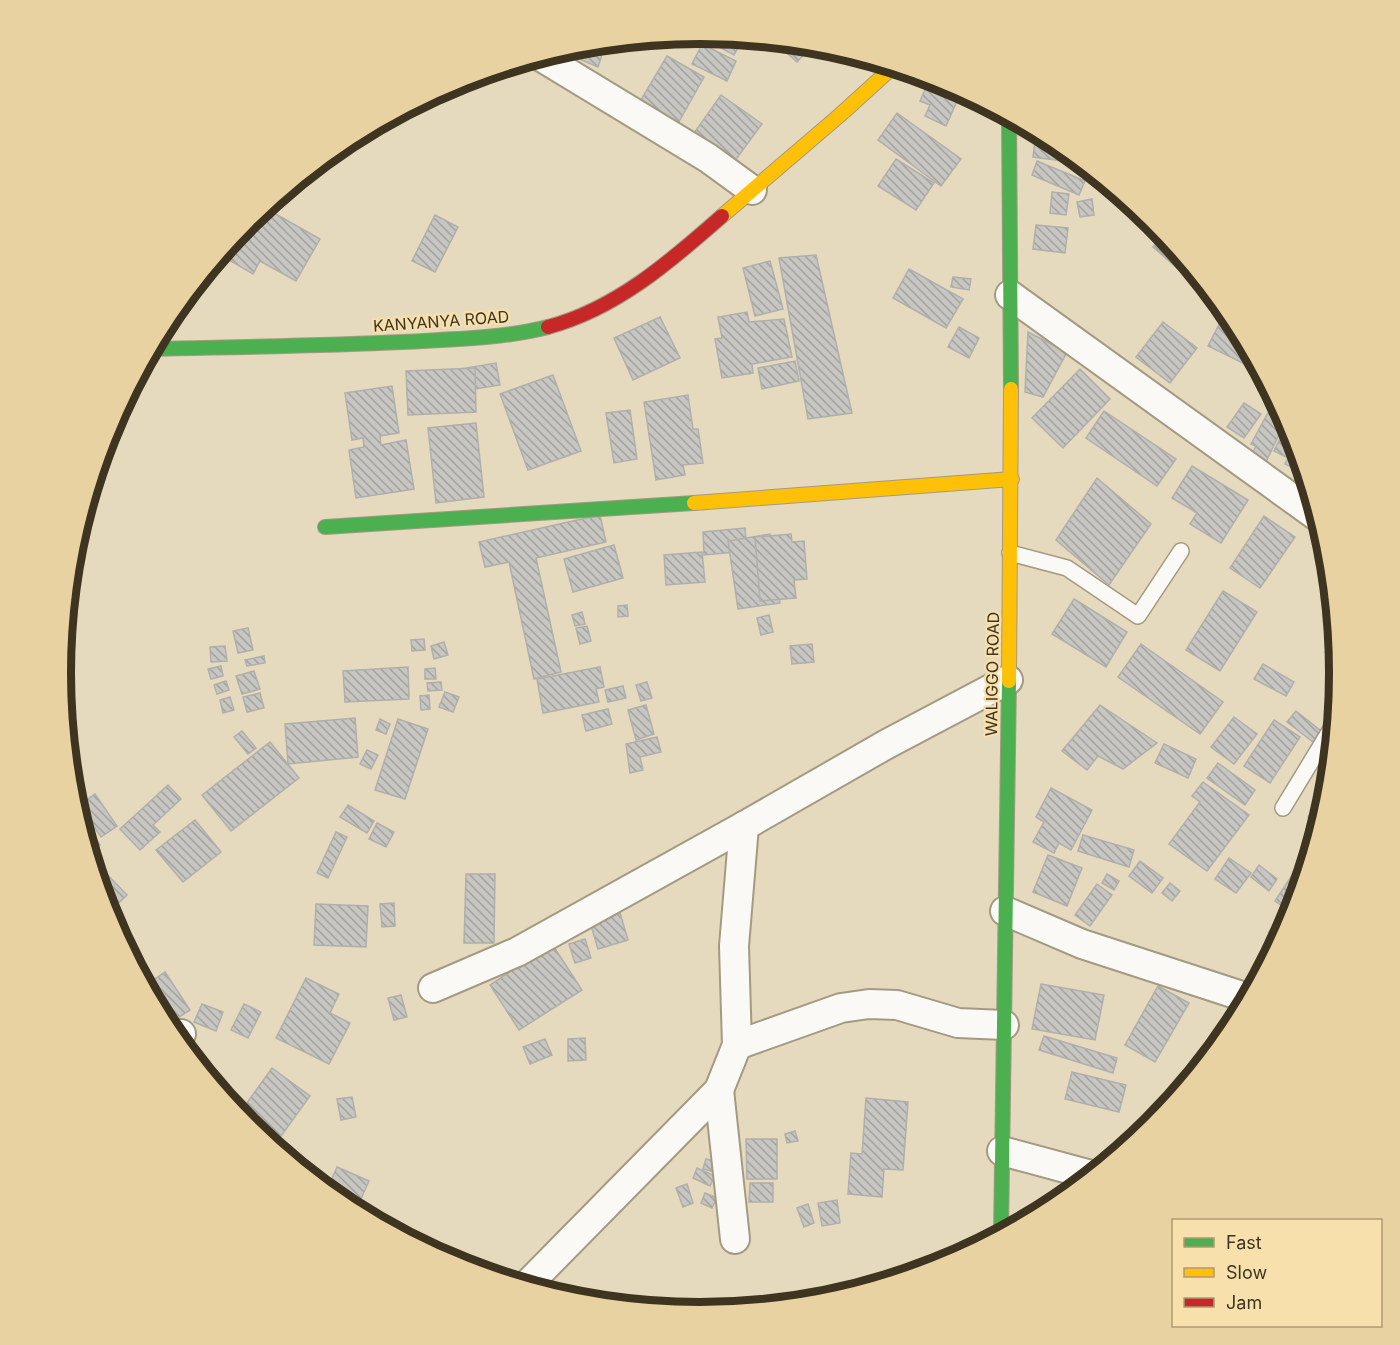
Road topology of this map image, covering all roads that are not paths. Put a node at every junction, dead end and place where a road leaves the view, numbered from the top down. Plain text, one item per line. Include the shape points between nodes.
1 (550, 62) edge
2 (887, 72) edge
3 (1009, 125) edge
4 (752, 190) junction
5 (1010, 295) junction
6 (161, 349) edge
7 (1012, 479) junction
8 (1308, 510) edge
9 (326, 527) dead end
10 (1181, 551) dead end
11 (1010, 553) junction
12 (1008, 680) junction
13 (1326, 738) edge
14 (1283, 808) dead end
15 (744, 826) junction
16 (1005, 911) junction
17 (433, 988) dead end
18 (1240, 995) edge
19 (1004, 1025) junction
20 (737, 1045) junction
21 (719, 1090) junction
22 (1002, 1151) junction
23 (1082, 1173) edge
24 (1001, 1224) edge
25 (735, 1239) dead end
26 (533, 1279) edge

1 - 4 street via 708,158
2 - 4 street, KANYANYA ROAD
3 - 5 street, WALIGGO ROAD
4 - 6 street, KANYANYA ROAD via 656,272 612,302 573,319 482,338
5 - 7 street, WALIGGO ROAD
5 - 8 street
7 - 9 street
7 - 11 street, WALIGGO ROAD
10 - 11 lane via 1138,616 1067,568
11 - 12 street, WALIGGO ROAD
12 - 15 street
12 - 16 street, WALIGGO ROAD
13 - 14 lane
15 - 17 street via 517,952
15 - 20 street via 734,946
16 - 18 street via 1082,944
16 - 19 street, WALIGGO ROAD
19 - 20 street via 958,1023 897,1005 869,1004 841,1008
19 - 22 street, WALIGGO ROAD
20 - 21 street
21 - 25 street
21 - 26 street
22 - 23 street
22 - 24 street, WALIGGO ROAD

